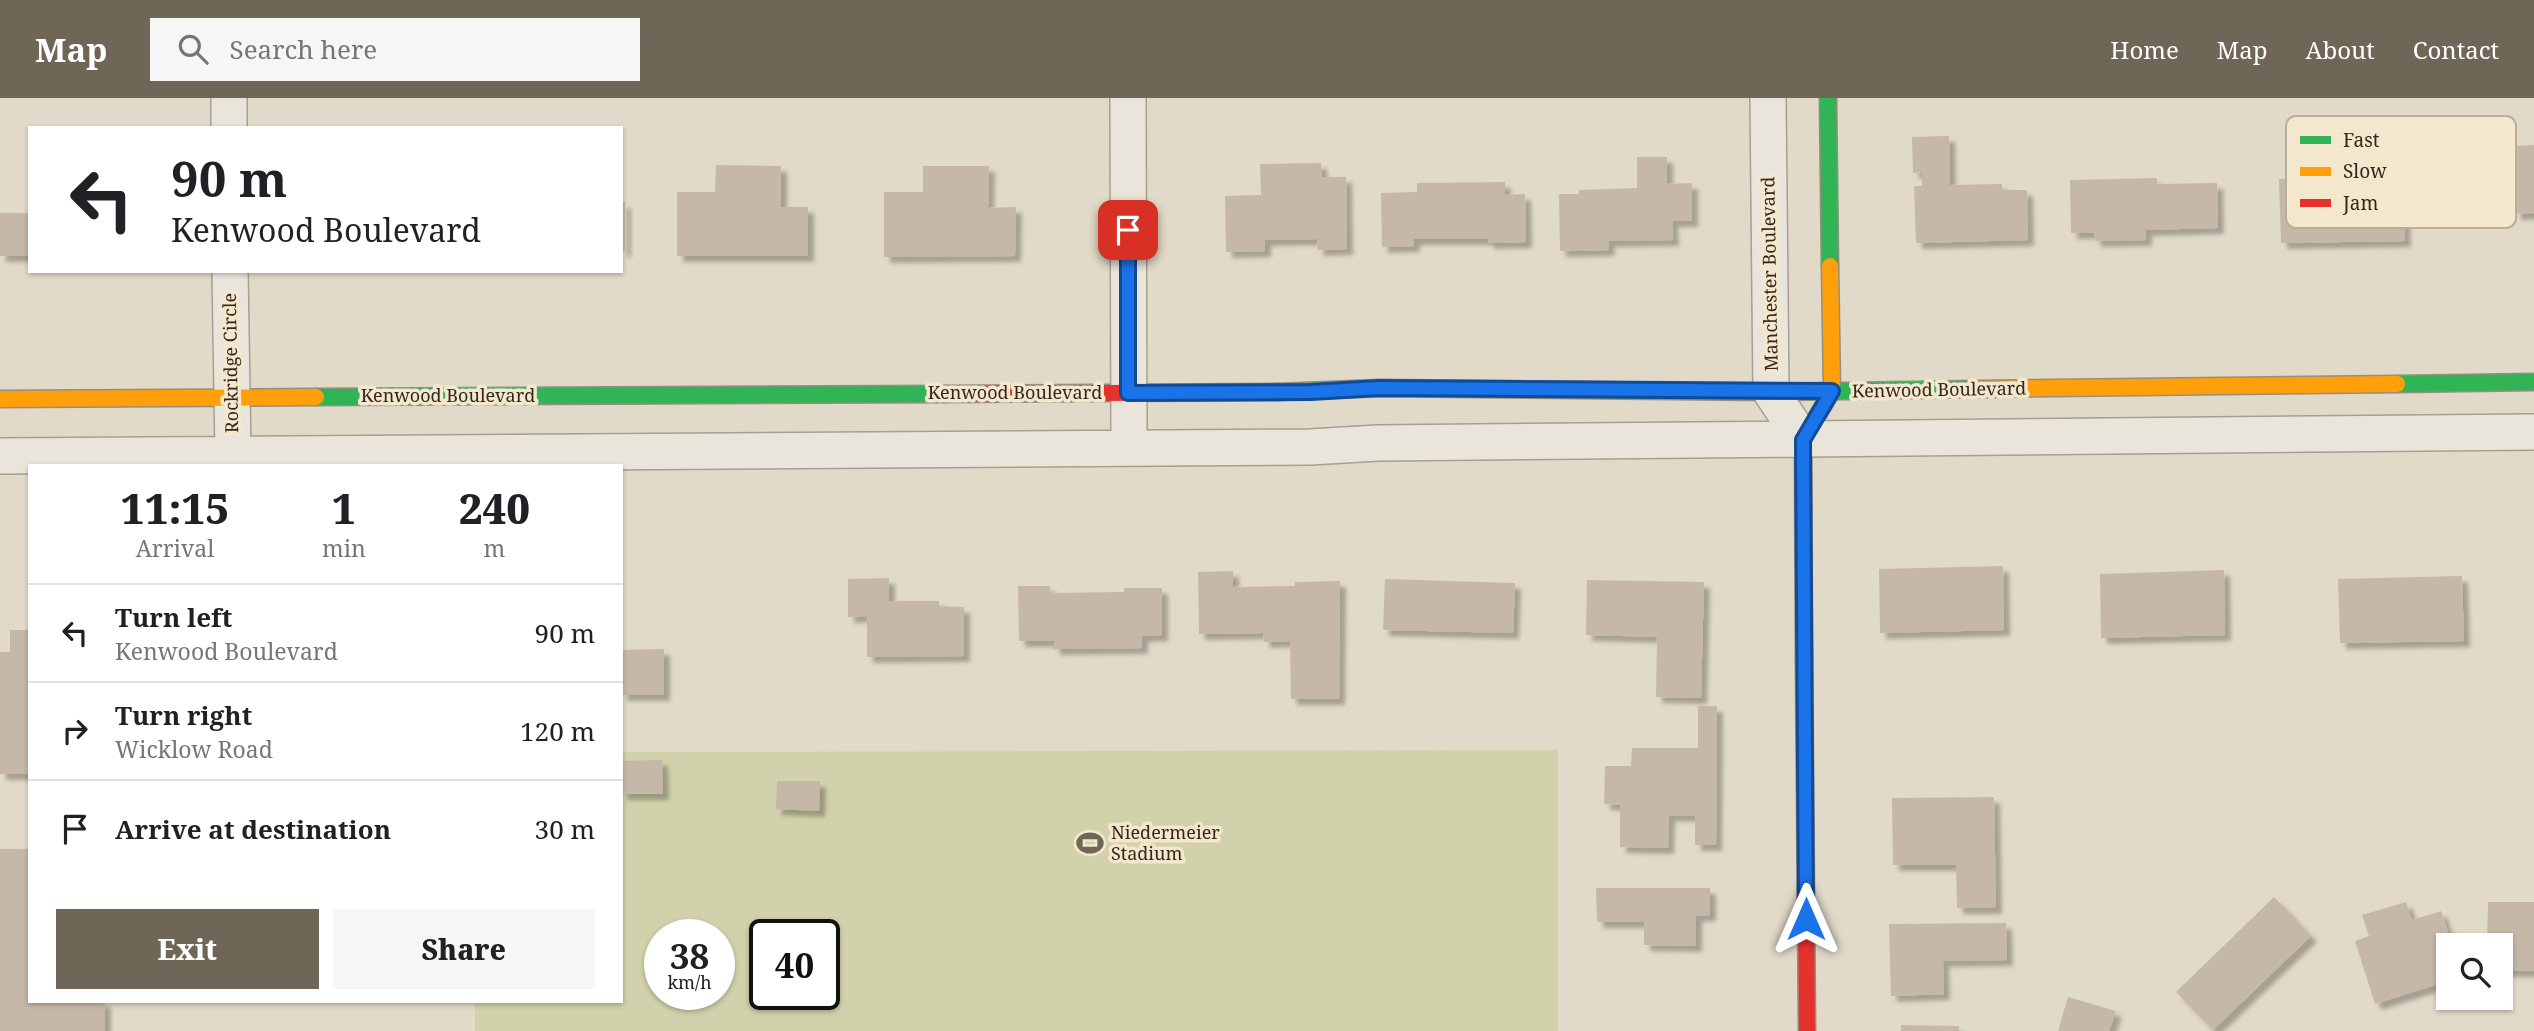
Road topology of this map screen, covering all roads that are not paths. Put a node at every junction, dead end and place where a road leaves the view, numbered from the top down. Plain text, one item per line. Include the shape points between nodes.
1 (229, 98) edge
2 (1128, 98) edge
3 (1768, 98) edge
4 (1828, 98) edge
5 (229, 126) edge
6 (230, 273) edge
7 (2534, 382) edge
8 (1832, 391) junction
9 (1771, 392) junction
10 (1128, 393) junction
11 (230, 398) junction
12 (0, 399) edge
13 (2534, 432) edge
14 (1803, 440) junction
15 (1129, 447) junction
16 (233, 455) junction
17 (0, 456) edge
18 (1807, 1031) edge

1 - 5 street
2 - 10 street
3 - 9 street, Manchester Boulevard
4 - 8 street
6 - 11 street, Rockridge Circle
7 - 8 street, Kenwood Boulevard
8 - 9 street, Kenwood Boulevard
8 - 14 street
9 - 10 street, Kenwood Boulevard via 1379,388
9 - 14 street, Manchester Boulevard
10 - 11 street, Kenwood Boulevard
10 - 15 street
11 - 12 street, Kenwood Boulevard
11 - 16 street, Rockridge Circle
13 - 14 street
14 - 15 street
14 - 18 street
15 - 16 street
16 - 17 street

